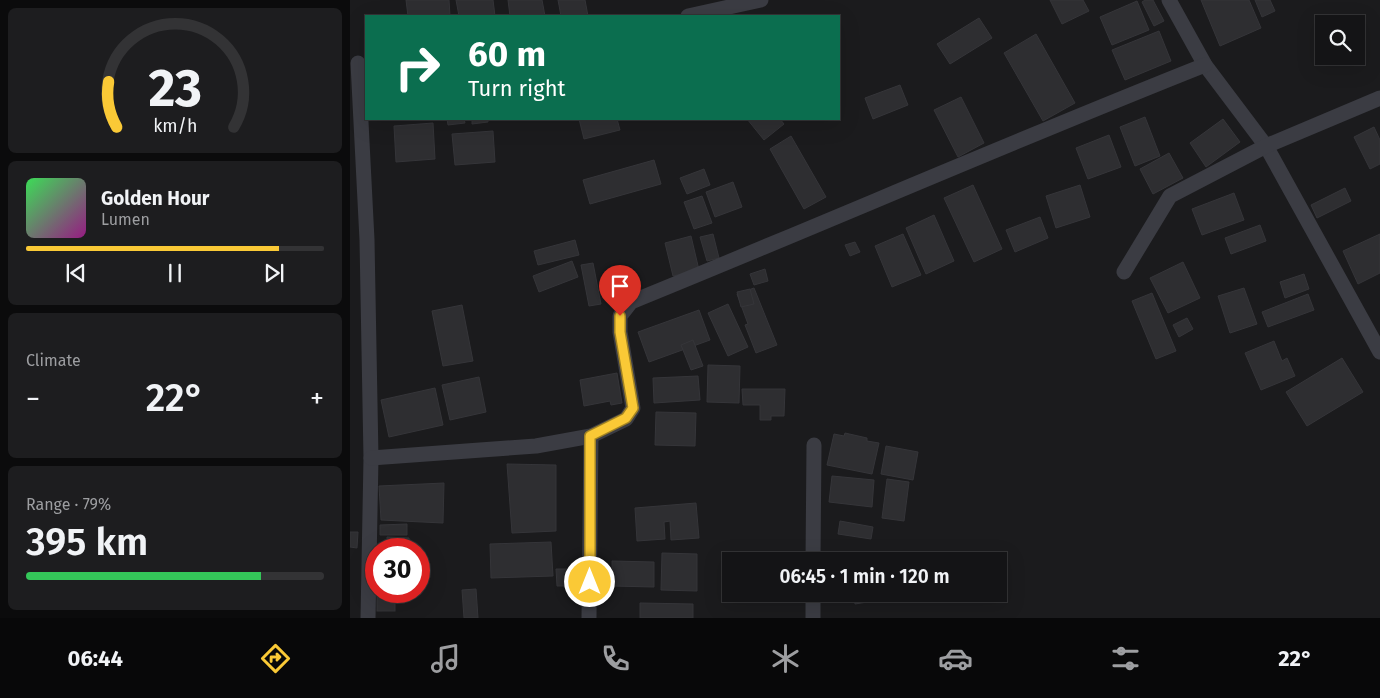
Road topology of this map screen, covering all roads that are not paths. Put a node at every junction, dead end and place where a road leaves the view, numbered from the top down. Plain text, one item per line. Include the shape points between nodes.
1 (761, 0) edge
2 (1169, 0) edge
3 (693, 15) edge
4 (358, 63) edge
5 (1205, 65) junction
6 (1380, 98) edge
7 (1266, 146) junction
8 (1124, 272) dead end
9 (1380, 352) edge
10 (590, 436) junction
11 (814, 444) dead end
12 (371, 458) junction
13 (813, 552) edge
14 (813, 602) edge
15 (368, 618) edge
16 (589, 618) edge
17 (813, 618) edge

1 - 3 street
2 - 5 street
4 - 12 street via 367,240
5 - 7 street
5 - 10 street via 631,302 620,316 620,332 633,408 626,418
6 - 7 street
7 - 8 street via 1170,196
7 - 9 street
10 - 12 street via 536,446
10 - 16 street
11 - 13 street
12 - 15 street
14 - 17 street

